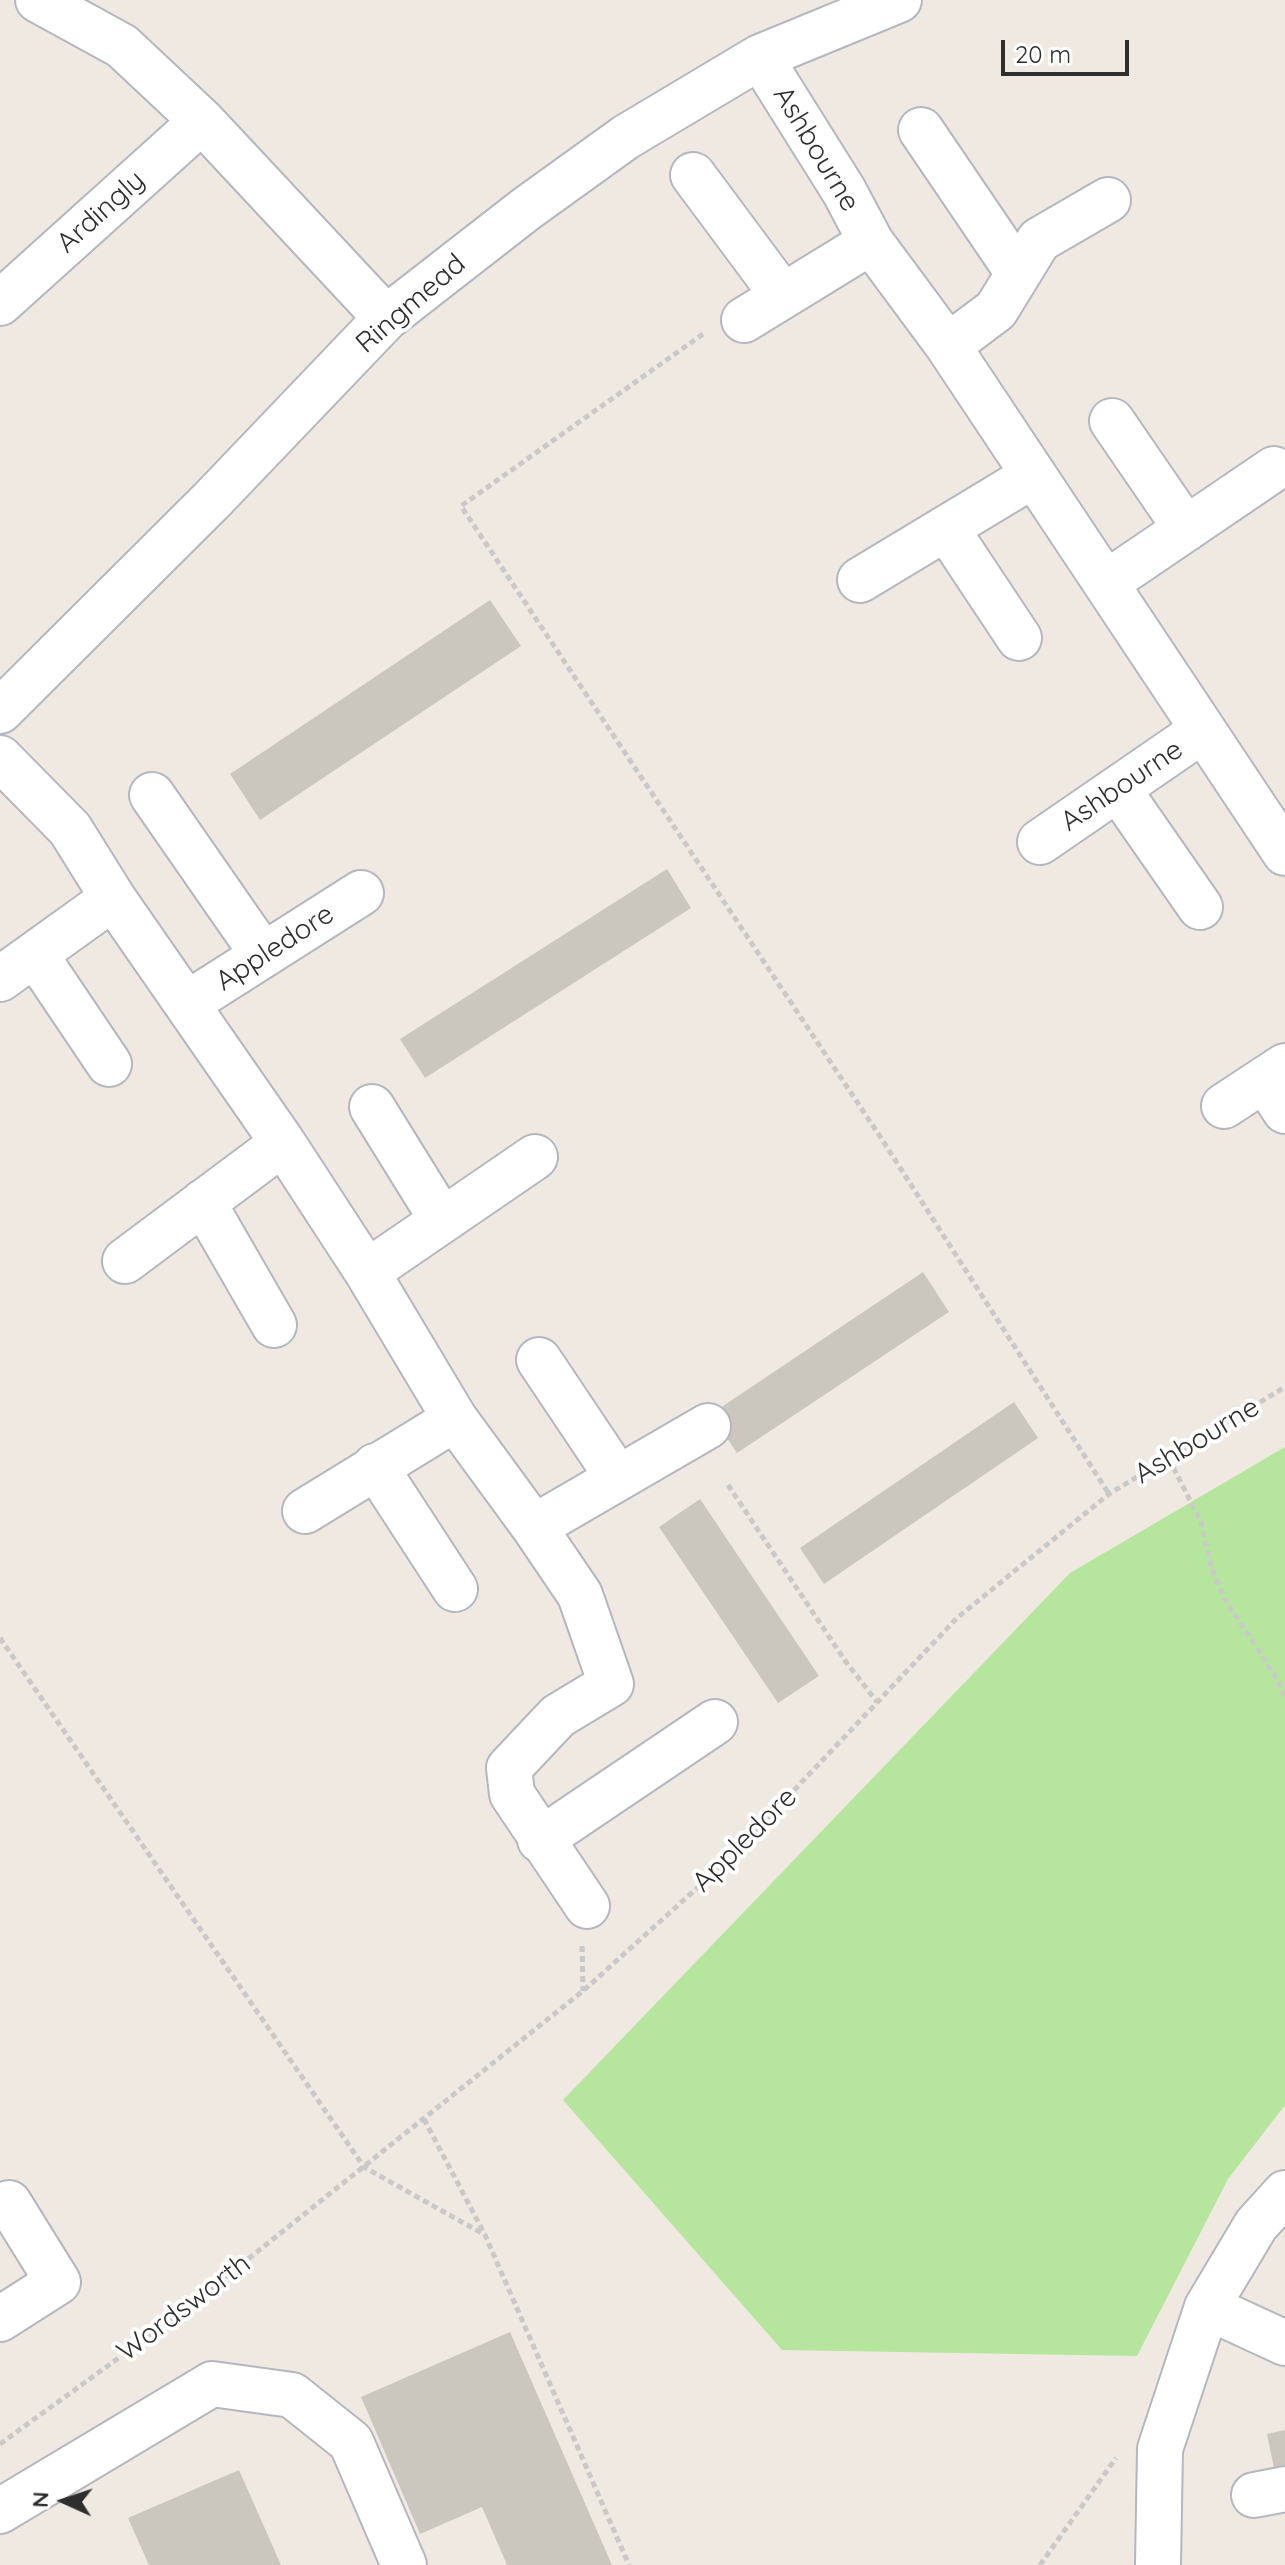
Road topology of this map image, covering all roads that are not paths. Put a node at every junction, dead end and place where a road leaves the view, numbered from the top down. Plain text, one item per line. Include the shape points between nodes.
1 (38, 0) edge
2 (899, 0) edge
3 (760, 57) junction
4 (202, 121) junction
5 (921, 130) dead end
6 (693, 175) dead end
7 (1108, 200) dead end
8 (871, 242) junction
9 (1018, 273) junction
10 (783, 296) junction
11 (0, 303) edge
12 (386, 318) junction
13 (744, 320) road end
14 (948, 346) junction
15 (1112, 421) dead end
16 (1274, 469) dead end
17 (1034, 475) junction
18 (946, 528) junction
19 (1186, 529) junction
20 (860, 580) dead end
21 (1106, 583) junction
22 (1019, 638) dead end
23 (0, 711) edge
24 (1203, 730) junction
25 (0, 758) edge
26 (1118, 789) junction
27 (152, 795) dead end
28 (1040, 842) dead end
29 (1285, 853) edge
30 (361, 893) dead end
31 (113, 898) junction
32 (1200, 907) dead end
33 (35, 954) junction
34 (263, 955) junction
35 (0, 979) edge
36 (188, 1003) junction
37 (109, 1064) dead end
38 (1278, 1086) edge
39 (1224, 1106) dead end
40 (372, 1107) dead end
41 (283, 1143) junction
42 (535, 1157) dead end
43 (203, 1202) junction
44 (442, 1220) junction
45 (125, 1261) dead end
46 (367, 1272) junction
47 (274, 1325) dead end
48 (539, 1360) dead end
49 (455, 1419) junction
50 (708, 1426) dead end
51 (375, 1466) junction
52 (618, 1478) junction
53 (305, 1511) dead end
54 (534, 1527) junction
55 (455, 1589) dead end
56 (715, 1722) dead end
57 (540, 1840) junction
58 (587, 1906) dead end
59 (1285, 2193) edge
60 (0, 2209) edge
61 (1207, 2307) junction
62 (0, 2319) edge
63 (1285, 2343) edge
64 (0, 2511) edge
65 (404, 2565) edge
66 (1158, 2565) edge

1 - 4 street via 122,46
2 - 3 street, Ringmead
3 - 8 street, Ashbourne
3 - 12 street, Ringmead via 626,137
4 - 11 street, Ardingly
4 - 12 street
5 - 9 street
6 - 10 street
7 - 9 street via 1039,240
8 - 10 street, Ashbourne
8 - 14 street, Ashbourne
9 - 14 street via 996,310
10 - 13 street, Ashbourne
12 - 23 street, Ringmead
14 - 17 street, Ashbourne
15 - 19 street
16 - 19 street
17 - 18 street
17 - 21 street, Ashbourne
18 - 20 street
18 - 22 street
19 - 21 street
21 - 24 street, Ashbourne
24 - 26 street, Ashbourne
24 - 29 street, Ashbourne
25 - 31 street, Appledore via 70,829
26 - 28 street, Ashbourne
26 - 32 street
27 - 34 street
30 - 34 street, Appledore
31 - 33 street
31 - 36 street, Appledore
33 - 35 street
33 - 37 street
34 - 36 street, Appledore
36 - 41 street, Appledore
38 - 39 street
40 - 44 street
41 - 43 street
41 - 46 street, Appledore
42 - 44 street
43 - 45 street
43 - 47 street
44 - 46 street
46 - 49 street, Appledore
48 - 52 street
49 - 51 street
49 - 54 street, Appledore
50 - 52 street
51 - 53 street
51 - 55 street
52 - 54 street
54 - 57 street, Appledore via 580,1595 611,1684 558,1716 509,1768 512,1794
56 - 57 street
57 - 58 street, Appledore
59 - 61 street via 1256,2225
60 - 62 street via 9,2203 58,2282
61 - 63 street
61 - 66 street via 1160,2449
64 - 65 street via 212,2384 292,2395 351,2442

